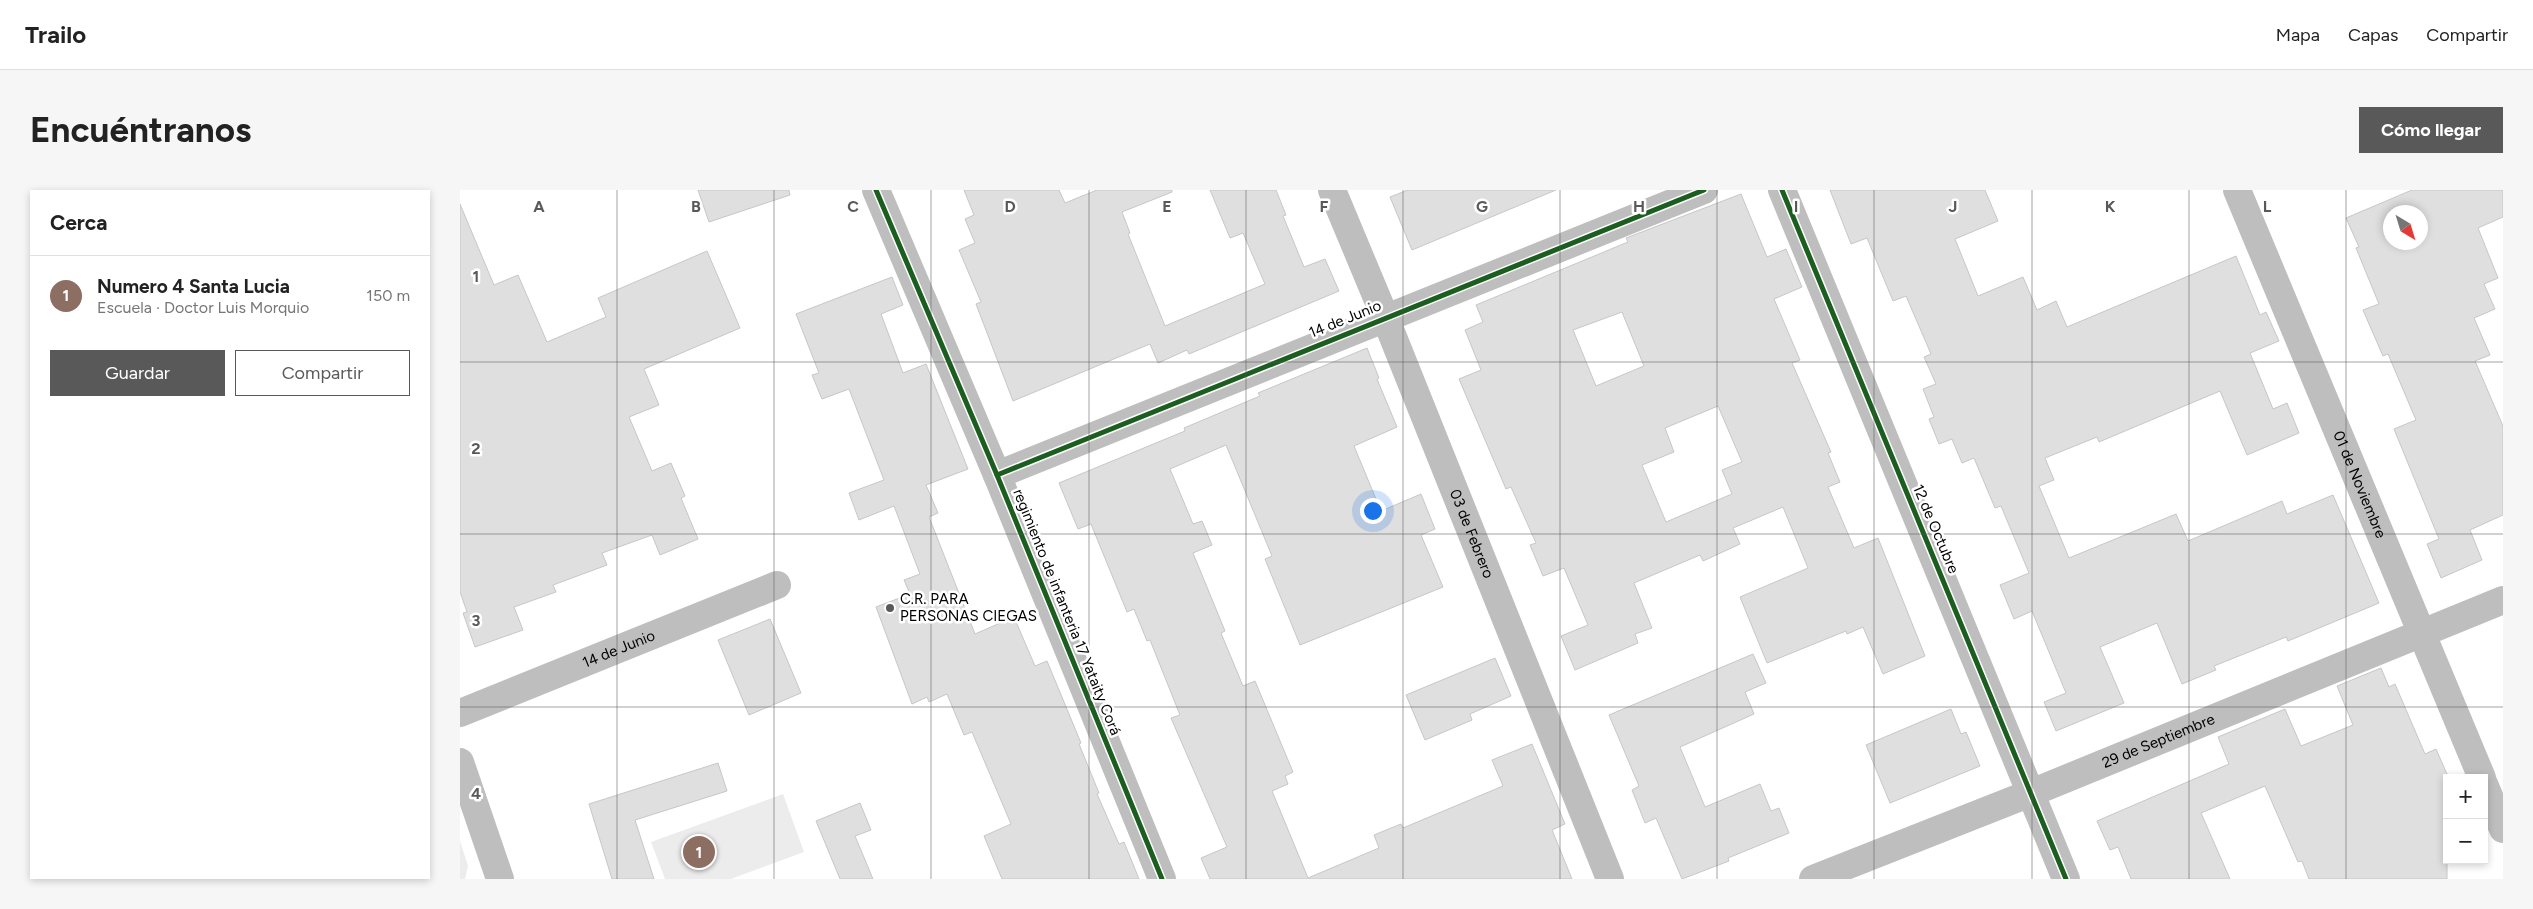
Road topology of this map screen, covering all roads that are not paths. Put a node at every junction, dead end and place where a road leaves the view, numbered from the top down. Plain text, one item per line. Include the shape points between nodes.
1 (876, 190) edge
2 (1332, 190) edge
3 (1704, 190) edge
4 (1782, 190) edge
5 (2237, 190) edge
6 (1385, 317) junction
7 (997, 475) junction
8 (777, 585) dead end
9 (2503, 600) edge
10 (2422, 635) junction
11 (460, 713) edge
12 (460, 762) edge
13 (2480, 774) edge
14 (2032, 793) junction
15 (2488, 793) edge
16 (2503, 829) edge
17 (500, 879) edge
18 (1162, 879) edge
19 (1610, 879) edge
20 (1813, 879) edge
21 (2066, 879) edge

1 - 7 street, regimiento de infanteria 17 Yataity Corá
2 - 6 street, 03 de Febrero
3 - 6 street, 14 de Junio
4 - 14 street, 12 de Octubre
5 - 10 street, 01 de Noviembre
6 - 7 street, 14 de Junio
6 - 19 street, 03 de Febrero
7 - 18 street, regimiento de infanteria 17 Yataity Corá
8 - 11 street, 14 de Junio
9 - 10 street, 29 de Septiembre
10 - 13 street, 01 de Noviembre
10 - 14 street, 29 de Septiembre
12 - 17 street
14 - 20 street, 29 de Septiembre
14 - 21 street, 12 de Octubre
15 - 16 street

